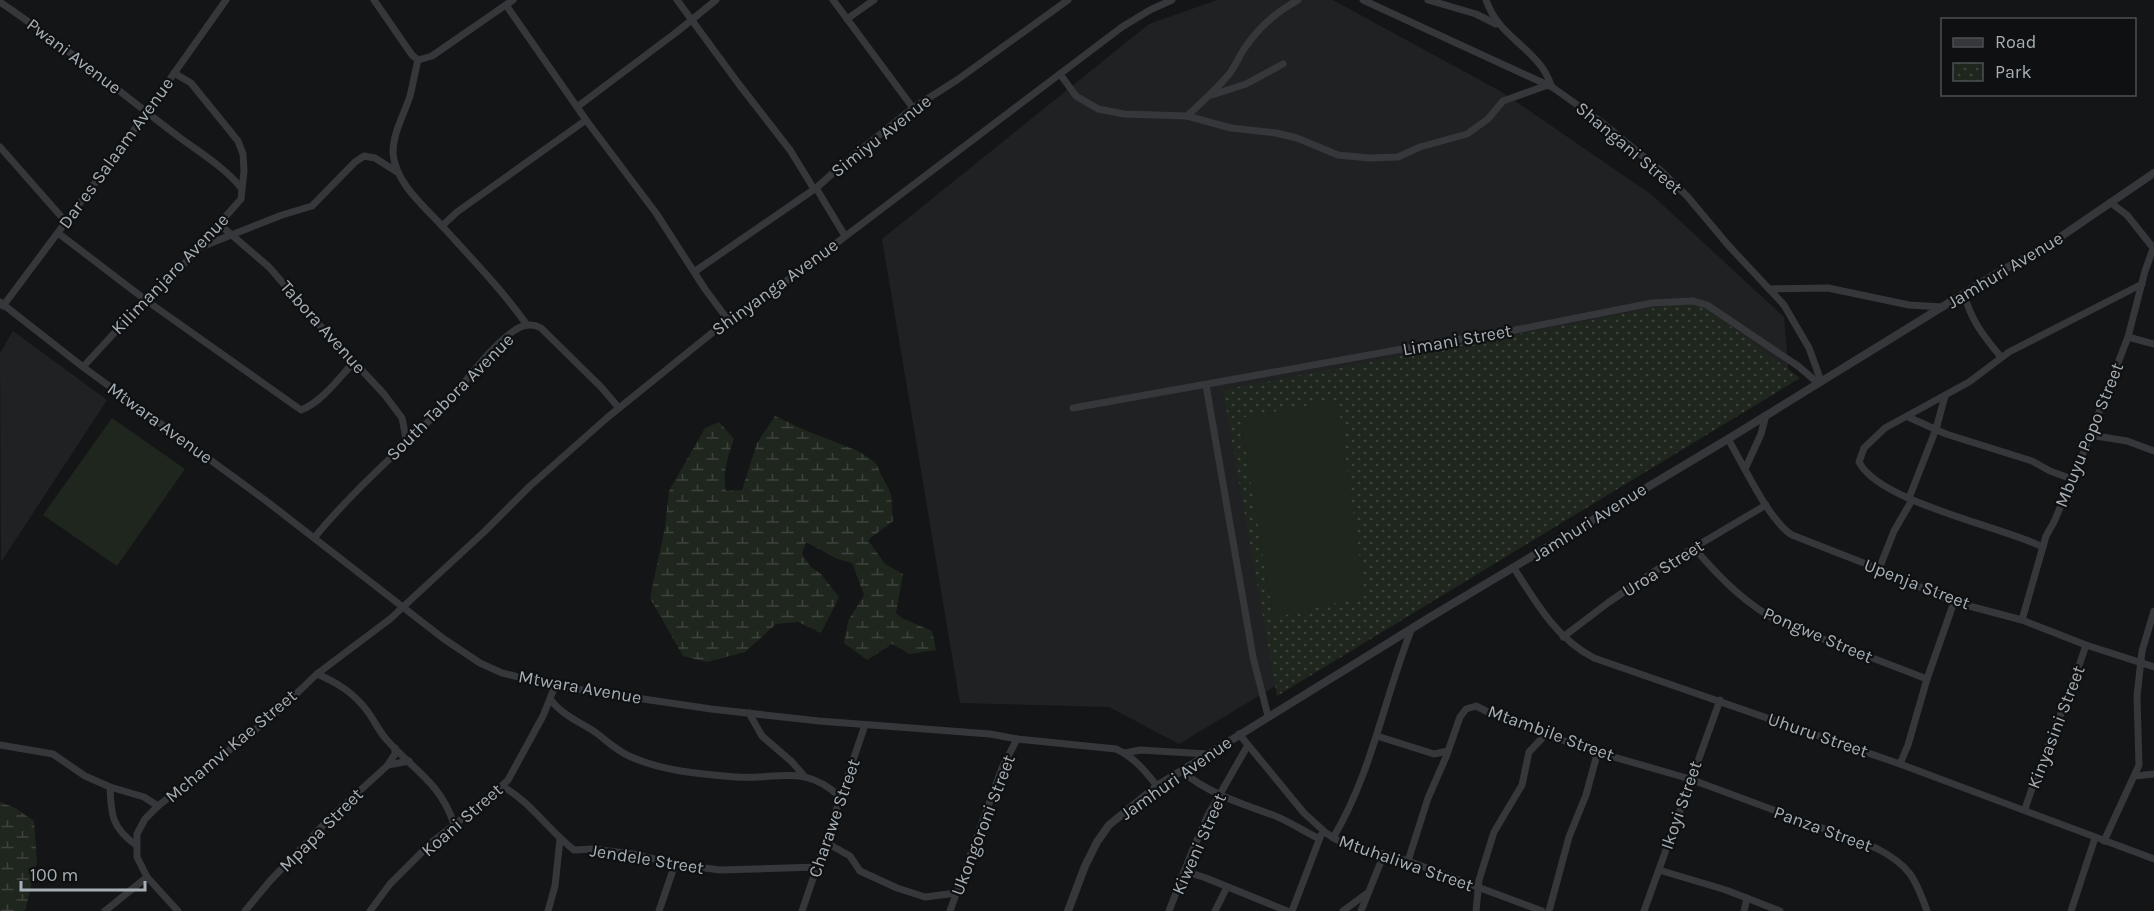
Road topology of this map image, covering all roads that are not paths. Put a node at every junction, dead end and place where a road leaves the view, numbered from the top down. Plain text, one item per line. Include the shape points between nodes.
1 (226, 0) edge
2 (374, 0) edge
3 (513, 0) edge
4 (677, 0) edge
5 (716, 0) edge
6 (833, 0) edge
7 (874, 0) edge
8 (1068, 0) edge
9 (1172, 0) edge
10 (1298, 0) edge
11 (1428, 0) edge
12 (1486, 0) edge
13 (1366, 1) edge
14 (0, 2) edge
15 (506, 5) junction
16 (848, 19) junction
17 (692, 20) junction
18 (1498, 25) junction
19 (418, 60) junction
20 (1283, 64) dead end
21 (174, 73) junction
22 (1060, 74) junction
23 (1550, 86) junction
24 (1210, 96) junction
25 (577, 107) junction
26 (913, 108) junction
27 (147, 111) junction
28 (1187, 116) junction
29 (586, 120) junction
30 (2, 153) edge
31 (398, 173) junction
32 (2154, 173) edge
33 (242, 189) junction
34 (815, 189) junction
35 (2111, 203) junction
36 (66, 222) junction
37 (219, 224) junction
38 (442, 226) junction
39 (58, 232) junction
40 (234, 235) junction
41 (845, 236) junction
42 (198, 248) junction
43 (2154, 249) edge
44 (694, 272) junction
45 (2142, 284) junction
46 (1769, 289) junction
47 (1964, 293) junction
48 (147, 301) junction
49 (1, 305) edge
50 (1942, 307) junction
51 (728, 321) junction
52 (527, 325) junction
53 (2128, 337) junction
54 (2154, 344) edge
55 (2001, 357) junction
56 (354, 362) junction
57 (83, 367) junction
58 (1820, 382) junction
59 (1206, 385) junction
60 (1945, 396) junction
61 (619, 408) junction
62 (1073, 408) dead end
63 (1766, 415) junction
64 (1908, 417) junction
65 (1936, 429) junction
66 (2090, 435) junction
67 (1728, 439) junction
68 (407, 443) junction
69 (2154, 451) edge
70 (1745, 469) junction
71 (2072, 480) junction
72 (1910, 499) junction
73 (1766, 505) junction
74 (314, 538) junction
75 (2043, 547) junction
76 (1694, 548) junction
77 (1514, 568) junction
78 (1879, 569) junction
79 (1954, 602) junction
80 (404, 608) junction
81 (2154, 611) edge
82 (2022, 620) junction
83 (1412, 628) junction
84 (1563, 637) junction
85 (2086, 645) junction
86 (2140, 662) junction
87 (2154, 667) edge
88 (317, 674) junction
89 (1927, 679) junction
90 (555, 686) junction
91 (551, 700) junction
92 (1720, 700) junction
93 (749, 713) junction
94 (1268, 716) junction
95 (865, 725) junction
96 (1239, 734) junction
97 (1546, 734) junction
98 (1377, 736) junction
99 (1017, 739) junction
100 (0, 745) edge
101 (1248, 745) junction
102 (395, 748) junction
103 (1448, 751) junction
104 (1598, 751) junction
105 (1125, 753) junction
106 (1208, 754) junction
107 (409, 761) junction
108 (1900, 764) junction
109 (388, 765) junction
110 (1182, 771) junction
111 (2154, 774) edge
112 (2135, 776) junction
113 (805, 777) junction
114 (1690, 779) junction
115 (502, 786) junction
116 (1157, 786) junction
117 (110, 787) junction
118 (1221, 794) junction
119 (840, 797) junction
120 (158, 806) junction
121 (2025, 810) junction
122 (454, 824) junction
123 (1323, 831) junction
124 (1318, 838) junction
125 (1333, 838) junction
126 (2095, 838) junction
127 (560, 839) junction
128 (2104, 841) junction
129 (825, 842) junction
130 (136, 845) junction
131 (1384, 854) junction
132 (2154, 859) edge
133 (1408, 861) junction
134 (675, 864) junction
135 (817, 867) junction
136 (1659, 870) junction
137 (1184, 871) junction
138 (147, 877) junction
139 (1227, 887) junction
140 (1479, 889) junction
141 (957, 893) junction
142 (1366, 894) junction
143 (1747, 898) junction
144 (105, 911) edge
145 (178, 911) edge
146 (245, 911) edge
147 (370, 911) edge
148 (548, 911) edge
149 (659, 911) edge
150 (802, 911) edge
151 (950, 911) edge
152 (1068, 911) edge
153 (1169, 911) edge
154 (1215, 911) edge
155 (1287, 911) edge
156 (1292, 911) edge
157 (1343, 911) edge
158 (1361, 911) edge
159 (1476, 911) edge
160 (1542, 911) edge
161 (1549, 911) edge
162 (1644, 911) edge
163 (1744, 911) edge
164 (1780, 911) edge
165 (1927, 911) edge
166 (2071, 911) edge

1 - 21 street, Dar es Salaam Avenue
2 - 19 street
3 - 15 street
4 - 17 street
5 - 17 street
6 - 16 street
7 - 16 street
8 - 26 street, Simiyu Avenue
9 - 22 street, Shinyanga Avenue via 1122,27
10 - 24 street via 1274,14 1257,31
11 - 18 street
12 - 18 street
13 - 23 street, Shangani Street
14 - 27 street, Pwani Avenue
15 - 19 street via 432,56
15 - 25 street
16 - 26 street
17 - 25 street
17 - 34 street
18 - 23 street via 1541,66
19 - 31 street via 396,134 393,151
20 - 24 street via 1235,89
21 - 27 street, Dar es Salaam Avenue
21 - 33 street via 190,83 238,141 243,154
22 - 28 street via 1076,96 1098,109 1133,115
22 - 41 street, Shinyanga Avenue
23 - 28 street via 1503,101 1488,120 1467,134 1398,157 1347,157 1297,138 1231,128
23 - 46 street, Shangani Street via 1661,171
24 - 28 street
25 - 29 street
26 - 34 street, Simiyu Avenue
27 - 33 street
27 - 36 street, Dar es Salaam Avenue
29 - 38 street
29 - 44 street via 656,213
30 - 36 street
31 - 38 street
31 - 40 street via 375,158 364,156 312,206
32 - 35 street, Jamhuri Avenue
33 - 37 street, Kilimanjaro Avenue via 241,199
34 - 41 street
34 - 44 street, Simiyu Avenue
35 - 43 street via 2127,215
35 - 47 street, Jamhuri Avenue
36 - 39 street, Dar es Salaam Avenue
37 - 40 street, Tabora Avenue
37 - 42 street, Kilimanjaro Avenue
38 - 52 street
39 - 48 street
39 - 49 street, Dar es Salaam Avenue
40 - 42 street
40 - 56 street, Tabora Avenue via 276,274
41 - 51 street, Shinyanga Avenue
42 - 48 street, Kilimanjaro Avenue
43 - 45 street, Mbuyu Popo Street
44 - 51 street
45 - 53 street, Mbuyu Popo Street
45 - 55 street
46 - 50 street via 1828,288
46 - 58 street, Shangani Street via 1795,322
47 - 50 street, Jamhuri Avenue
47 - 55 street via 1977,327
48 - 56 street via 301,410 325,393
48 - 57 street, Kilimanjaro Avenue
49 - 57 street, Mtwara Avenue
50 - 58 street, Jamhuri Avenue
51 - 61 street, Shinyanga Avenue
52 - 61 street, South Tabora Avenue via 541,328
52 - 68 street, South Tabora Avenue via 503,341
53 - 54 street
53 - 66 street, Mbuyu Popo Street
55 - 60 street
56 - 68 street, Tabora Avenue via 402,418
57 - 74 street, Mtwara Avenue
58 - 59 street, Limani Street via 1707,305 1682,300
58 - 63 street, Jamhuri Avenue
59 - 62 street, Limani Street
59 - 94 street via 1253,657
60 - 64 street
60 - 65 street
61 - 80 street, Shinyanga Avenue via 552,465
63 - 67 street, Jamhuri Avenue
63 - 70 street
64 - 65 street
64 - 72 street via 1880,432 1864,448 1859,462 1870,477
65 - 71 street via 2032,461
65 - 72 street
66 - 69 street via 2127,441
66 - 71 street, Mbuyu Popo Street
67 - 70 street, Upenja Street
67 - 77 street, Jamhuri Avenue
68 - 74 street, South Tabora Avenue
70 - 73 street, Upenja Street
71 - 75 street, Mbuyu Popo Street
72 - 75 street
72 - 78 street
73 - 76 street, Uroa Street
73 - 78 street, Upenja Street via 1780,526 1792,535
74 - 80 street, Mtwara Avenue
75 - 82 street, Mbuyu Popo Street
76 - 84 street, Uroa Street via 1609,602
76 - 89 street, Pongwe Street via 1763,614
77 - 83 street, Jamhuri Avenue
77 - 84 street, Uhuru Street
78 - 79 street, Upenja Street
79 - 82 street, Upenja Street
79 - 89 street
80 - 88 street, Mchamvi Kae Street
80 - 90 street, Mtwara Avenue via 480,663 502,673
81 - 86 street
82 - 85 street, Upenja Street
83 - 94 street, Jamhuri Avenue
83 - 98 street
84 - 92 street, Uhuru Street via 1594,658
85 - 86 street, Upenja Street
85 - 121 street, Kinyasini Street
86 - 87 street, Upenja Street
86 - 112 street via 2136,702 2139,765
88 - 102 street via 353,694
88 - 120 street, Mchamvi Kae Street via 240,742
89 - 108 street
90 - 91 street, Koani Street
90 - 93 street, Mtwara Avenue
91 - 113 street via 570,718 626,754 649,763 737,777
91 - 115 street, Koani Street via 526,750
92 - 108 street, Uhuru Street
92 - 114 street, Ikoyi Street
93 - 95 street, Mtwara Avenue
93 - 113 street via 762,736
94 - 96 street, Jamhuri Avenue
95 - 99 street, Mtwara Avenue
95 - 119 street, Charawe Street
96 - 101 street, Mtuhaliwa Street
96 - 106 street, Jamhuri Avenue
97 - 103 street, Mtambile Street via 1473,706 1463,711
97 - 104 street, Mtambile Street
97 - 140 street via 1529,752 1522,784 1494,832
98 - 103 street via 1434,754
98 - 125 street
99 - 105 street, Mtwara Avenue via 1088,744
99 - 141 street, Ukongoroni Street via 1002,768
100 - 117 street via 53,754 80,774
101 - 118 street, Kiweni Street
101 - 123 street, Mtuhaliwa Street
102 - 107 street
102 - 109 street, Mpapa Street
103 - 133 street, Mtambile Street
104 - 114 street, Mtambile Street
104 - 161 street
105 - 106 street via 1140,750
105 - 116 street, Mtwara Avenue
106 - 110 street, Jamhuri Avenue
107 - 109 street
107 - 122 street via 437,789
108 - 121 street, Uhuru Street
109 - 146 street, Mpapa Street via 331,817
110 - 116 street, Jamhuri Avenue
110 - 118 street
111 - 112 street
112 - 128 street
113 - 119 street via 826,785
114 - 136 street, Ikoyi Street
114 - 165 street, Panza Street via 1890,855 1904,865
115 - 122 street, Koani Street
115 - 127 street, Jendele Street via 524,800
116 - 152 street, Jamhuri Avenue via 1109,825 1085,866
117 - 120 street via 144,797
117 - 130 street via 114,822
118 - 124 street
118 - 137 street, Kiweni Street
119 - 129 street, Charawe Street
120 - 130 street, Mchamvi Kae Street via 140,826
121 - 126 street, Uhuru Street
122 - 147 street, Koani Street via 390,884
123 - 124 street
123 - 125 street, Mtuhaliwa Street
124 - 156 street
125 - 131 street, Mtuhaliwa Street
126 - 128 street, Uhuru Street
126 - 166 street
127 - 134 street, Jendele Street via 574,850 633,854
127 - 148 street
128 - 132 street, Uhuru Street
129 - 135 street, Charawe Street
129 - 141 street via 850,856 860,871 897,888 925,897
130 - 138 street
131 - 133 street, Mtuhaliwa Street
131 - 142 street
133 - 140 street, Mtuhaliwa Street
134 - 135 street, Jendele Street via 720,870
134 - 149 street
135 - 150 street, Charawe Street
136 - 143 street
136 - 162 street, Ikoyi Street
137 - 139 street
137 - 153 street, Kiweni Street
138 - 144 street
138 - 145 street
139 - 154 street
139 - 155 street
140 - 159 street
140 - 160 street, Mtuhaliwa Street
141 - 151 street, Ukongoroni Street
142 - 157 street
142 - 158 street
143 - 163 street
143 - 164 street

